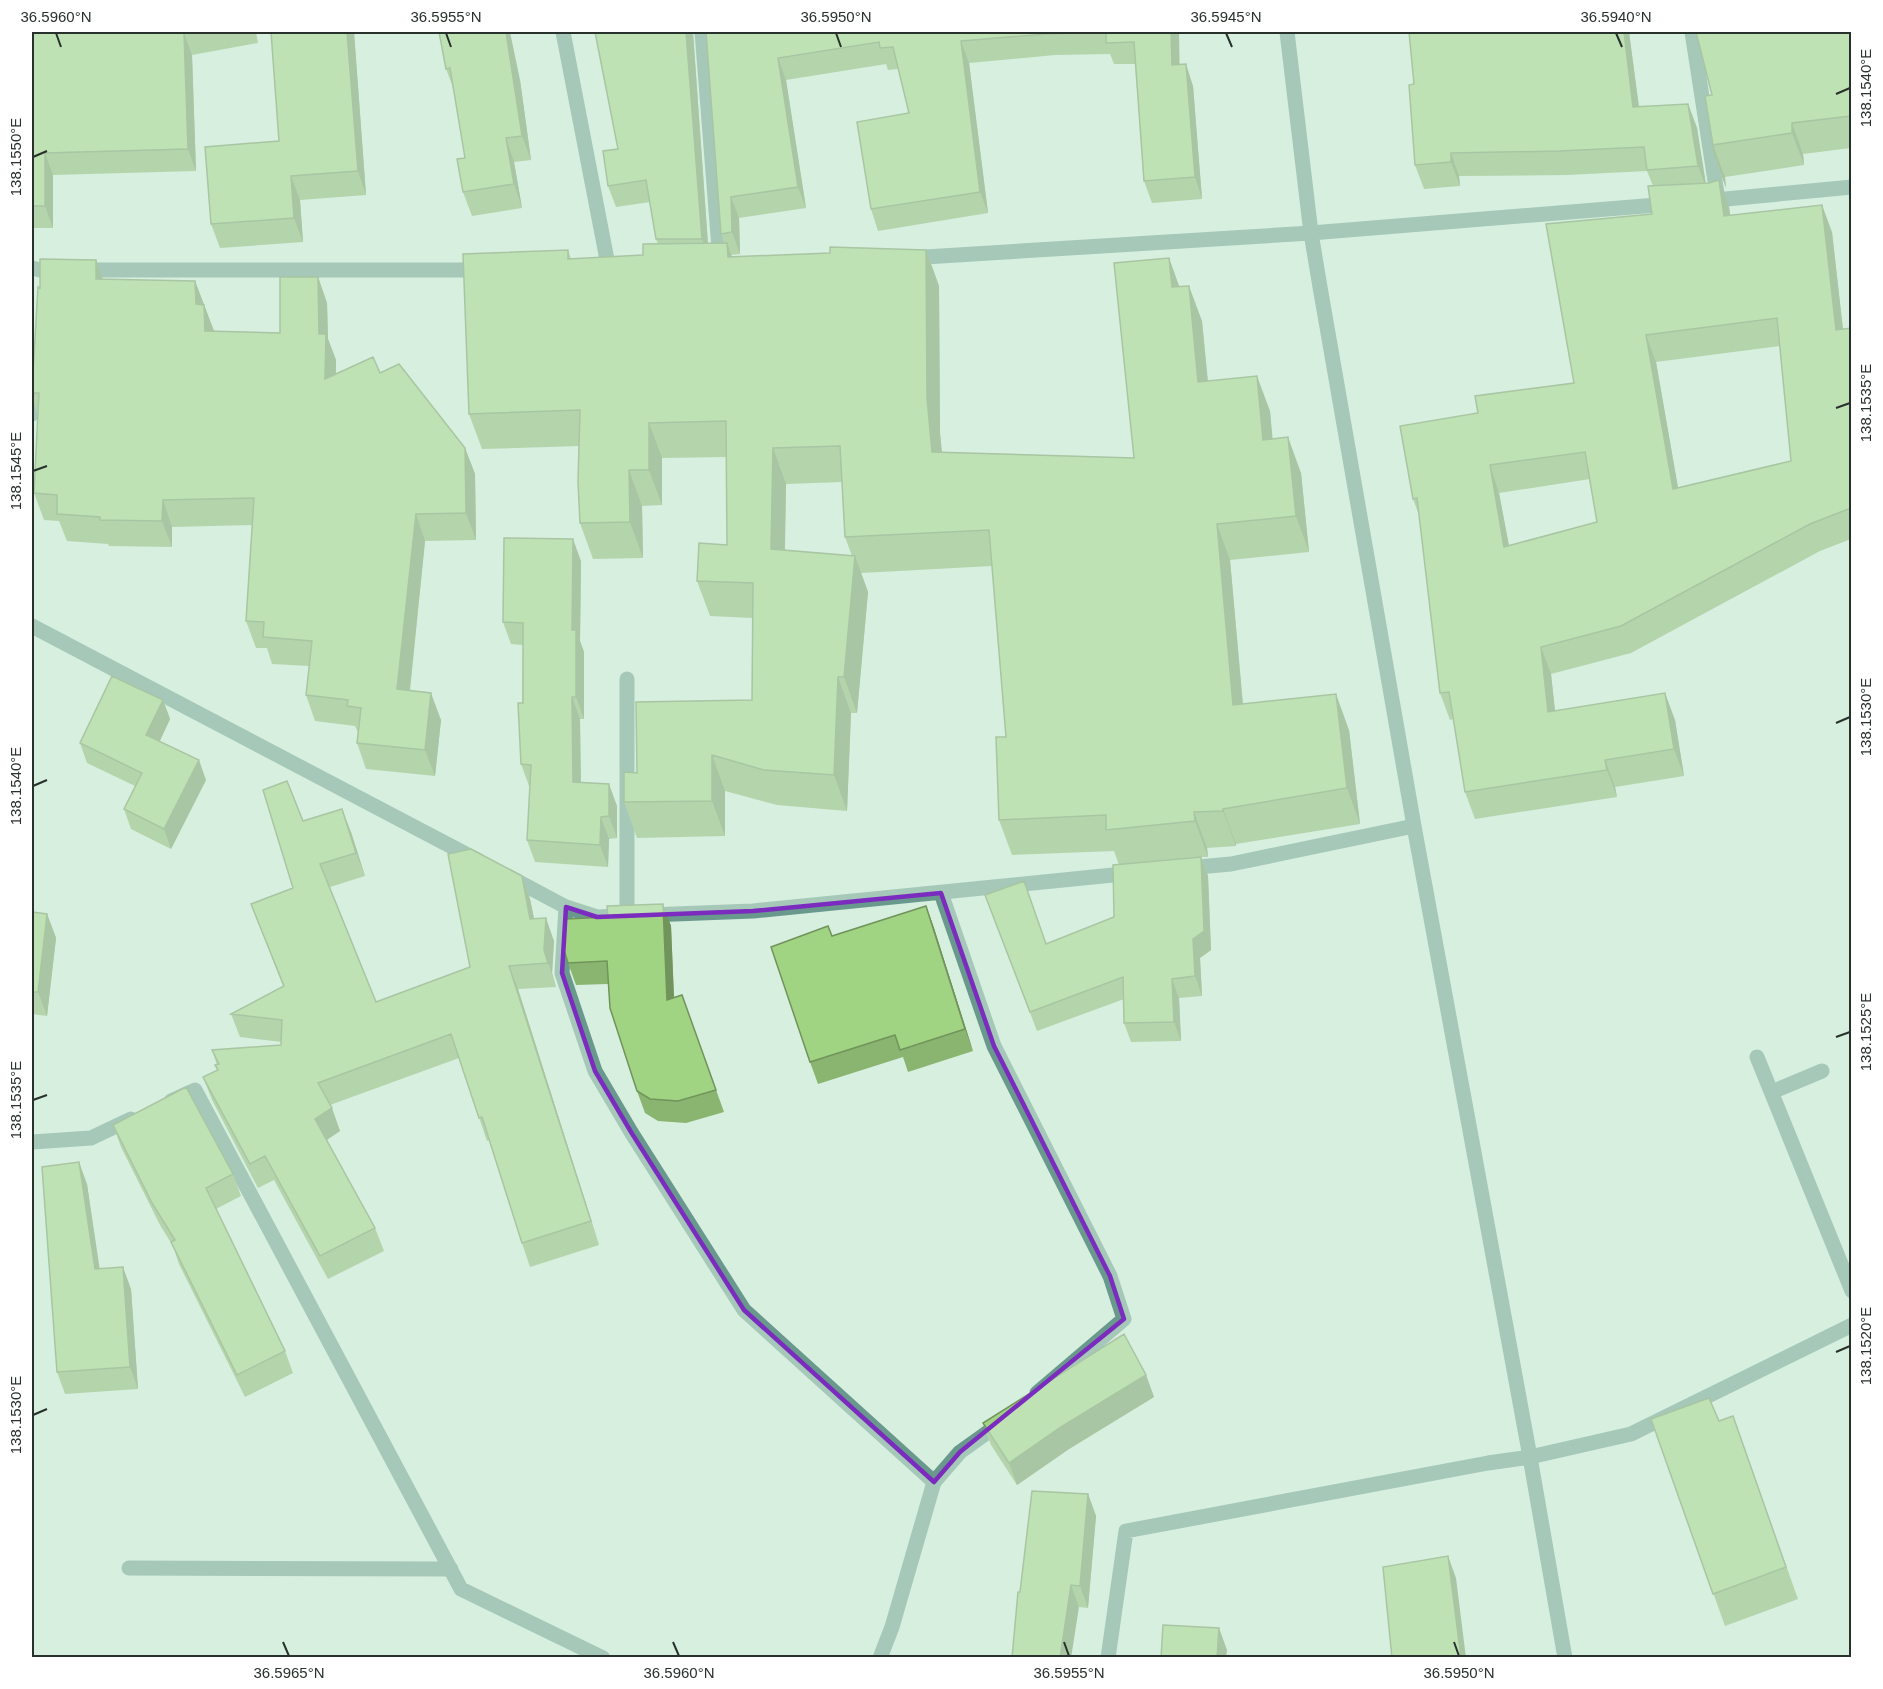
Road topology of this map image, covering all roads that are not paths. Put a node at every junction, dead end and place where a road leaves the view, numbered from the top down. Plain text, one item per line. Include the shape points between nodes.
1 (563, 32) edge
2 (702, 32) edge
3 (1287, 32) edge
4 (1692, 32) edge
5 (1851, 187) edge
6 (1718, 200) junction
7 (1311, 233) junction
8 (897, 259) edge
9 (502, 270) edge
10 (608, 270) edge
11 (721, 270) edge
12 (37, 273) edge
13 (34, 369) edge
14 (32, 414) edge
15 (32, 626) edge
16 (627, 679) dead end
17 (1414, 826) junction
18 (1173, 869) edge
19 (1150, 872) edge
20 (941, 892) junction
21 (566, 907) junction
22 (627, 915) junction
23 (1757, 1057) dead end
24 (1822, 1071) dead end
25 (1772, 1092) junction
26 (32, 1142) edge
27 (1851, 1291) edge
28 (1851, 1325) edge
29 (1530, 1457) junction
30 (934, 1482) junction
31 (129, 1568) dead end
32 (451, 1569) junction
33 (603, 1658) edge
34 (880, 1658) edge
35 (1108, 1658) edge
36 (1565, 1658) edge

1 - 10 street
2 - 11 street
3 - 7 street
4 - 6 street
5 - 6 street
6 - 7 street
7 - 8 street
7 - 17 street
9 - 12 street
13 - 14 street
15 - 21 street
16 - 22 street
17 - 18 street via 1231,864
17 - 29 street
19 - 20 street
20 - 22 street via 753,911
20 - 30 street via 994,1046 1110,1276 1124,1319 960,1452
21 - 22 street via 597,917
21 - 30 street via 562,973 595,1071 744,1310
23 - 25 street
24 - 25 street
25 - 27 street
26 - 32 street via 91,1138 195,1089
28 - 29 street via 1631,1434
29 - 35 street via 1126,1531
29 - 36 street
30 - 34 street
31 - 32 street
32 - 33 street via 461,1589

